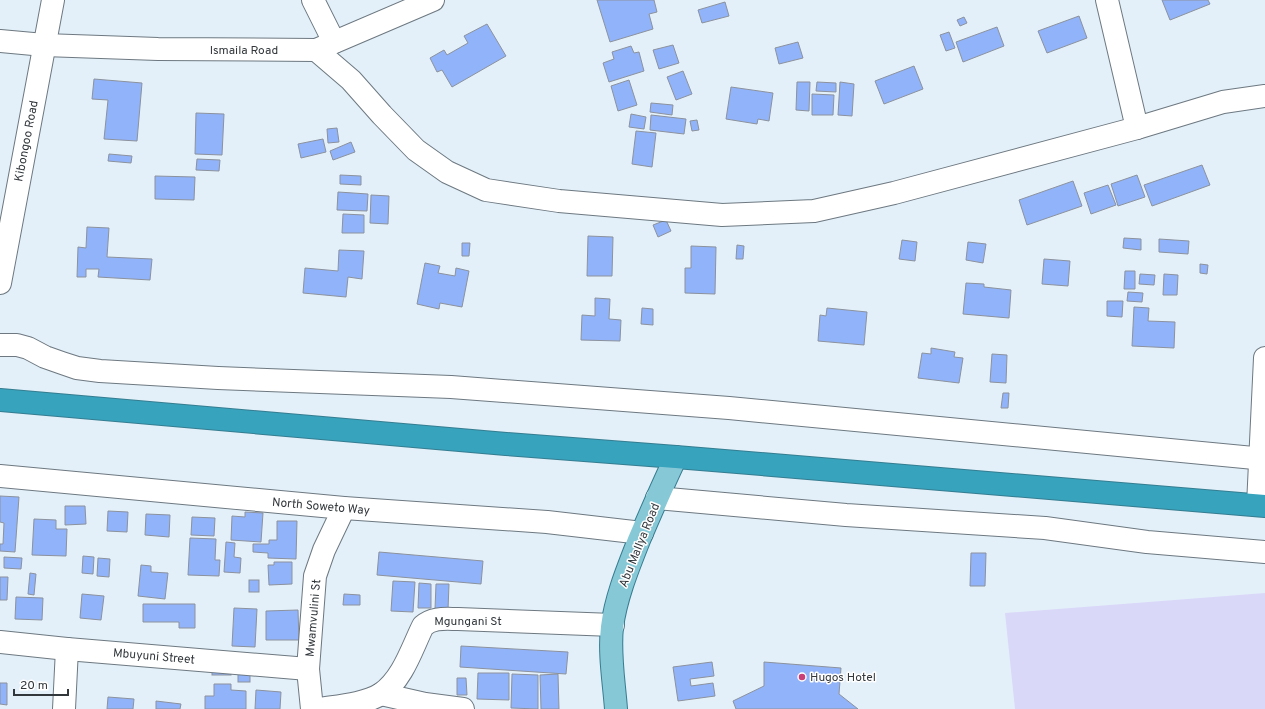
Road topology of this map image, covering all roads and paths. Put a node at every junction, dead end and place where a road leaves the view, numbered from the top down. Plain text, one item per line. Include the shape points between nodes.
1 (52, 0) edge
2 (313, 0) edge
3 (433, 0) edge
4 (1107, 0) edge
5 (0, 41) edge
6 (44, 44) junction
7 (325, 46) junction
8 (1265, 96) edge
9 (1137, 128) junction
10 (0, 283) edge
11 (0, 345) edge
12 (1265, 358) edge
13 (0, 400) edge
14 (676, 457) junction
15 (1263, 459) edge
16 (0, 476) edge
17 (657, 498) junction
18 (1262, 506) edge
19 (344, 508) junction
20 (642, 533) junction
21 (1265, 552) edge
22 (613, 625) junction
23 (0, 642) edge
24 (67, 649) junction
25 (308, 669) junction
26 (381, 694) junction
27 (64, 709) edge
28 (312, 709) edge
29 (319, 709) edge
30 (463, 709) edge
31 (616, 709) edge

1 - 6 street, Kibongoo Road
2 - 7 street
3 - 7 street, Ismaila Road
4 - 9 street
5 - 6 street, Ismaila Road
6 - 7 street, Ismaila Road via 158,49
6 - 10 street, Kibongoo Road
7 - 9 street via 382,115 416,150 447,172 486,190 559,201 722,215 814,211 894,193
8 - 9 street via 1223,102
11 - 15 street via 17,345 77,368 100,371 451,388 721,408
12 - 15 street
13 - 14 highway
14 - 17 main road, Abu Mallya Road
14 - 18 highway
15 - 18 street
16 - 19 street, North Soweto Way
17 - 20 main road, Abu Mallya Road
17 - 21 street via 846,515 1045,528 1147,542
19 - 20 street, North Soweto Way via 547,522
19 - 25 street, Mwamvulini St via 315,576
20 - 22 main road, Abu Mallya Road via 623,579
22 - 26 street, Mgungani St via 458,619 428,621 423,626 397,678
22 - 31 main road, Abu Mallya Road via 612,659
23 - 24 street, Mbuyuni Street
24 - 25 street, Mbuyuni Street
24 - 27 street
25 - 28 street, Mwamvulini St
26 - 29 street, Mgungani St via 352,704
26 - 30 street via 424,704

